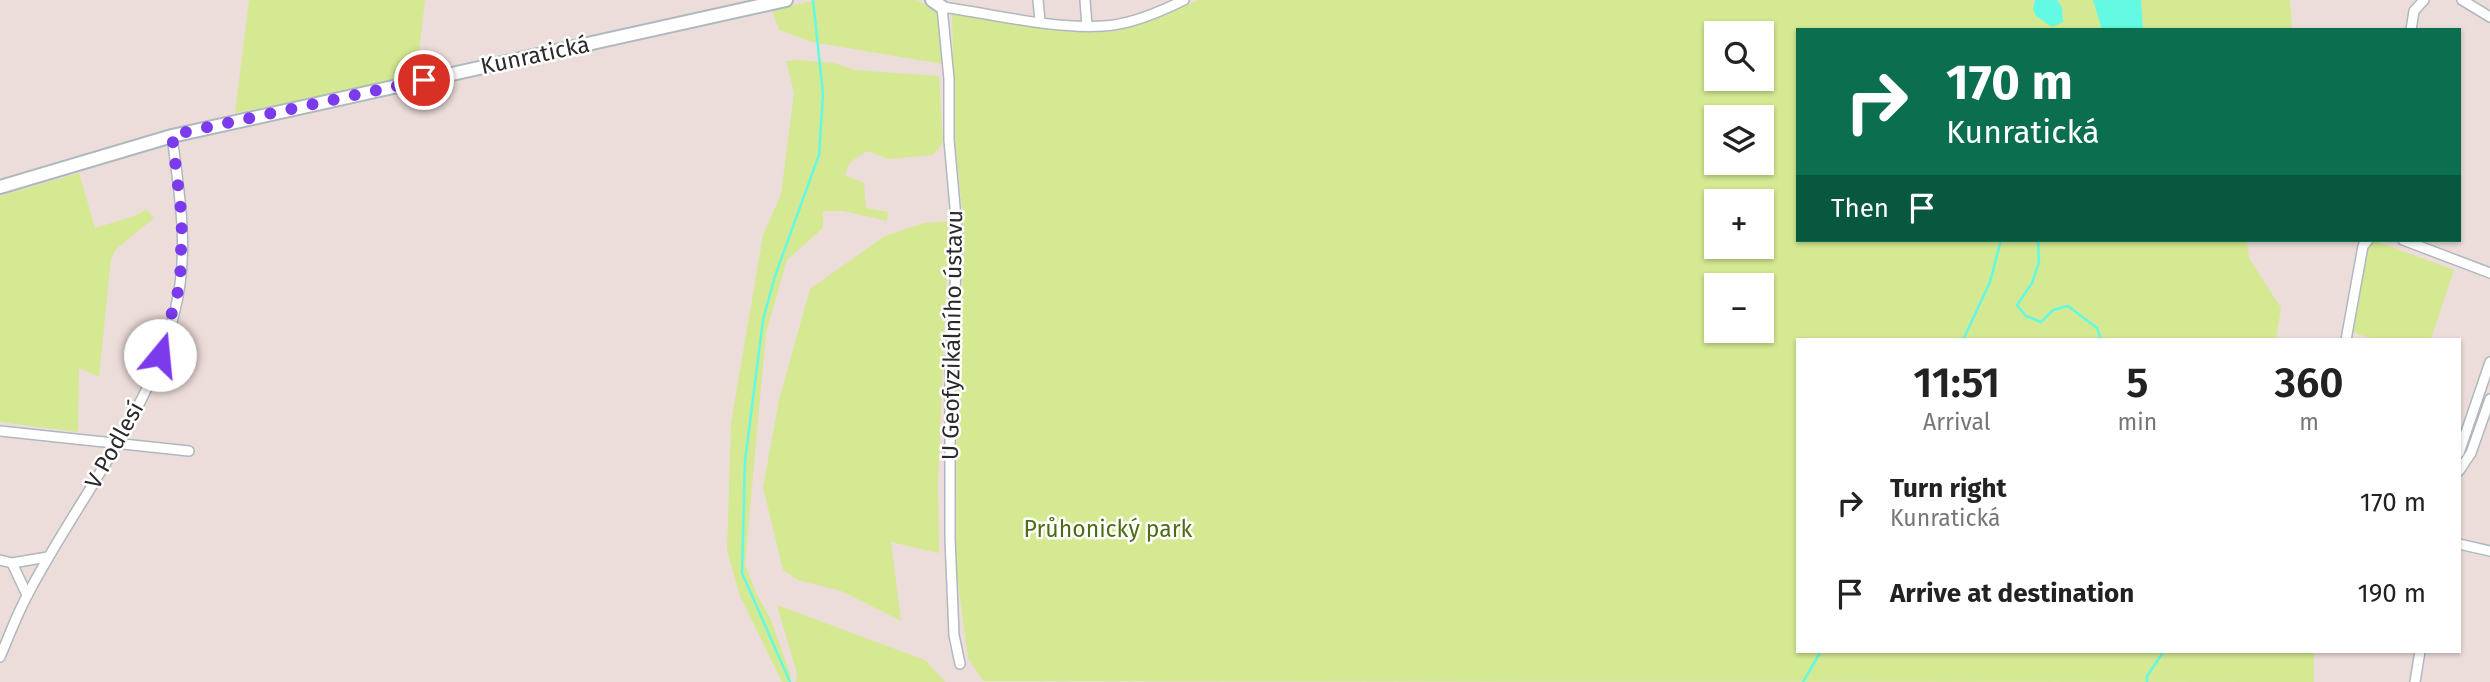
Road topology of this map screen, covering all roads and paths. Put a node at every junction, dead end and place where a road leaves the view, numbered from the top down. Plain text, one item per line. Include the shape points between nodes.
1 (786, 0) edge
2 (1038, 0) edge
3 (1085, 0) edge
4 (1184, 0) edge
5 (2424, 0) edge
6 (2462, 0) edge
7 (937, 4) edge
8 (2490, 16) edge
9 (1040, 21) junction
10 (1087, 26) junction
11 (2411, 28) edge
12 (172, 135) junction
13 (0, 187) edge
14 (2366, 242) edge
15 (2408, 242) edge
16 (2490, 273) edge
17 (2346, 338) edge
18 (2490, 362) edge
19 (2490, 399) edge
20 (0, 431) edge
21 (116, 444) junction
22 (2461, 447) edge
23 (189, 451) dead end
24 (2461, 468) edge
25 (2461, 544) edge
26 (2490, 551) edge
27 (48, 557) junction
28 (0, 560) edge
29 (12, 563) junction
30 (27, 595) junction
31 (2420, 653) edge
32 (0, 657) edge
33 (960, 664) dead end
34 (2415, 682) edge

1 - 12 street, Kunratická
2 - 9 street
3 - 10 street
4 - 10 street via 1161,11 1105,26
5 - 11 street via 2414,11
6 - 8 street
7 - 9 street
7 - 33 street, U Geofyzikálního ústavu via 949,79 958,240 950,366 950,538 954,635
9 - 10 street
12 - 13 street, Kunratická
12 - 21 street, V Podlesí via 182,219 180,284 160,355
14 - 17 street
15 - 16 street
18 - 22 street
19 - 24 street
20 - 21 street
21 - 23 street
21 - 27 street, V Podlesí
25 - 26 street
27 - 29 street
27 - 30 street, V Podlesí
28 - 29 street
29 - 30 street
30 - 32 street, V Podlesí
31 - 34 street

